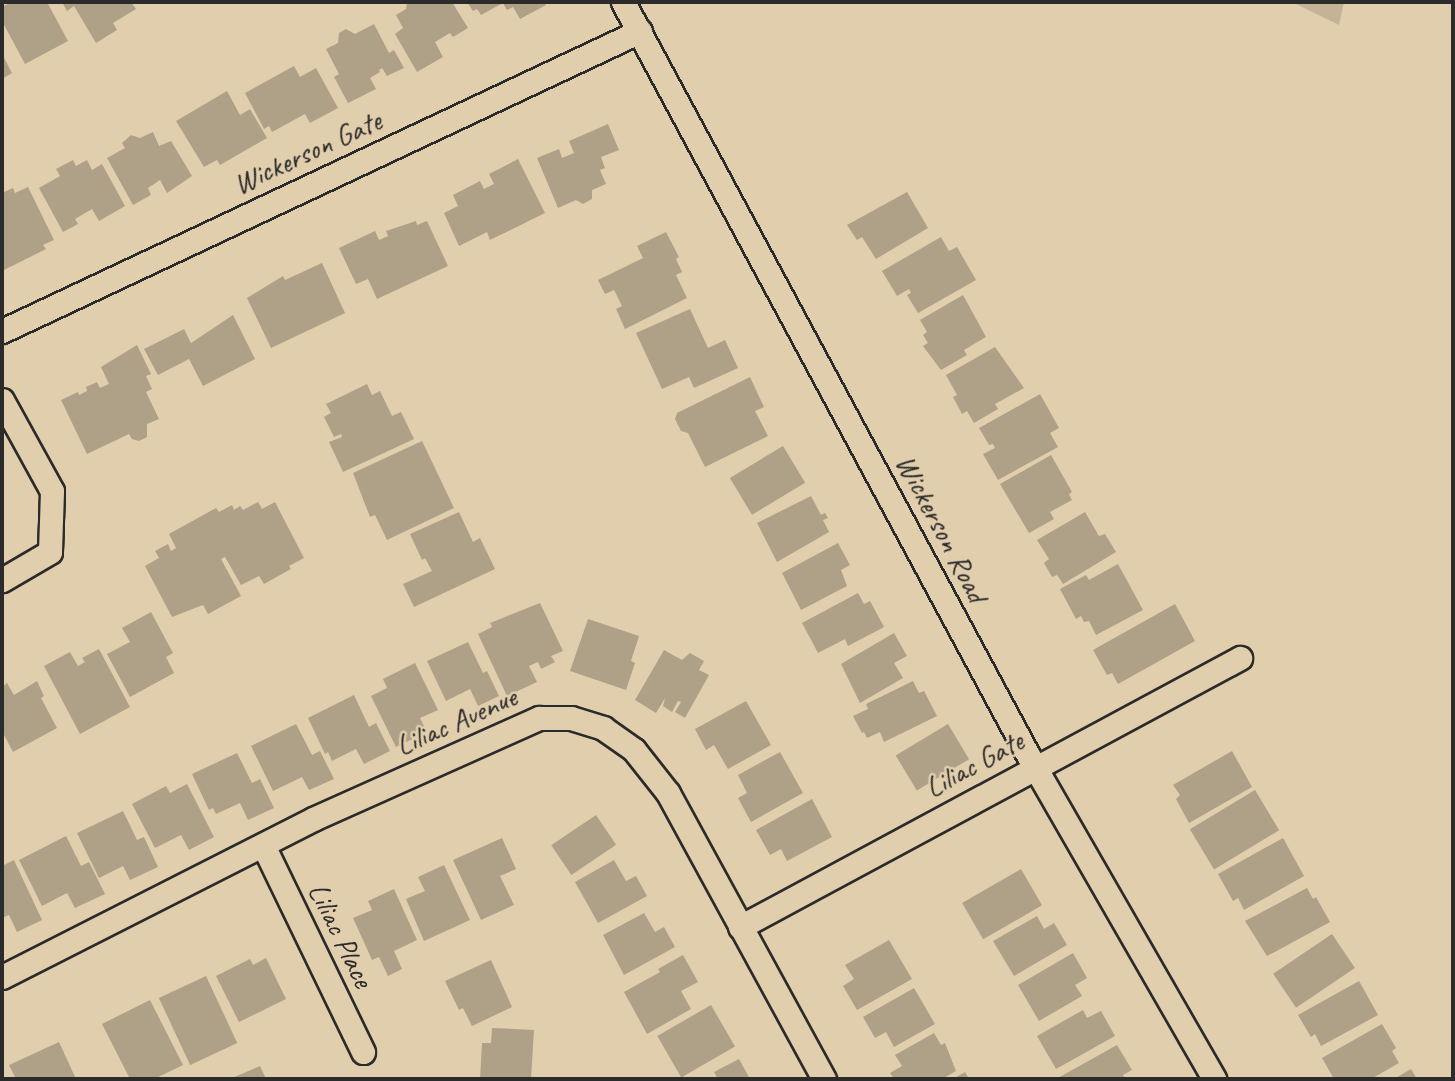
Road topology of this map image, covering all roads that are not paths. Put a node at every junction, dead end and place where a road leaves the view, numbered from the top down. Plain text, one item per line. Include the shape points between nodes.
1 (623, 2) edge
2 (640, 31) junction
3 (2, 331) edge
4 (2, 400) edge
5 (2, 580) edge
6 (1240, 657) dead end
7 (1035, 766) junction
8 (263, 845) junction
9 (740, 927) junction
10 (2, 977) edge
11 (363, 1052) dead end
12 (824, 1079) edge
13 (1213, 1079) edge

1 - 2 street, Wickerson Road
2 - 3 street, Wickerson Gate
2 - 7 street, Wickerson Road
4 - 5 street via 52,491 50,552
6 - 7 street, Liliac Gate
7 - 9 street, Liliac Gate
7 - 13 street, Wickerson Road
8 - 9 street, Liliac Avenue via 539,718 571,718 603,728 634,750 668,793
8 - 10 street, Liliac Avenue
8 - 11 street, Liliac Place
9 - 12 street, Liliac Avenue

